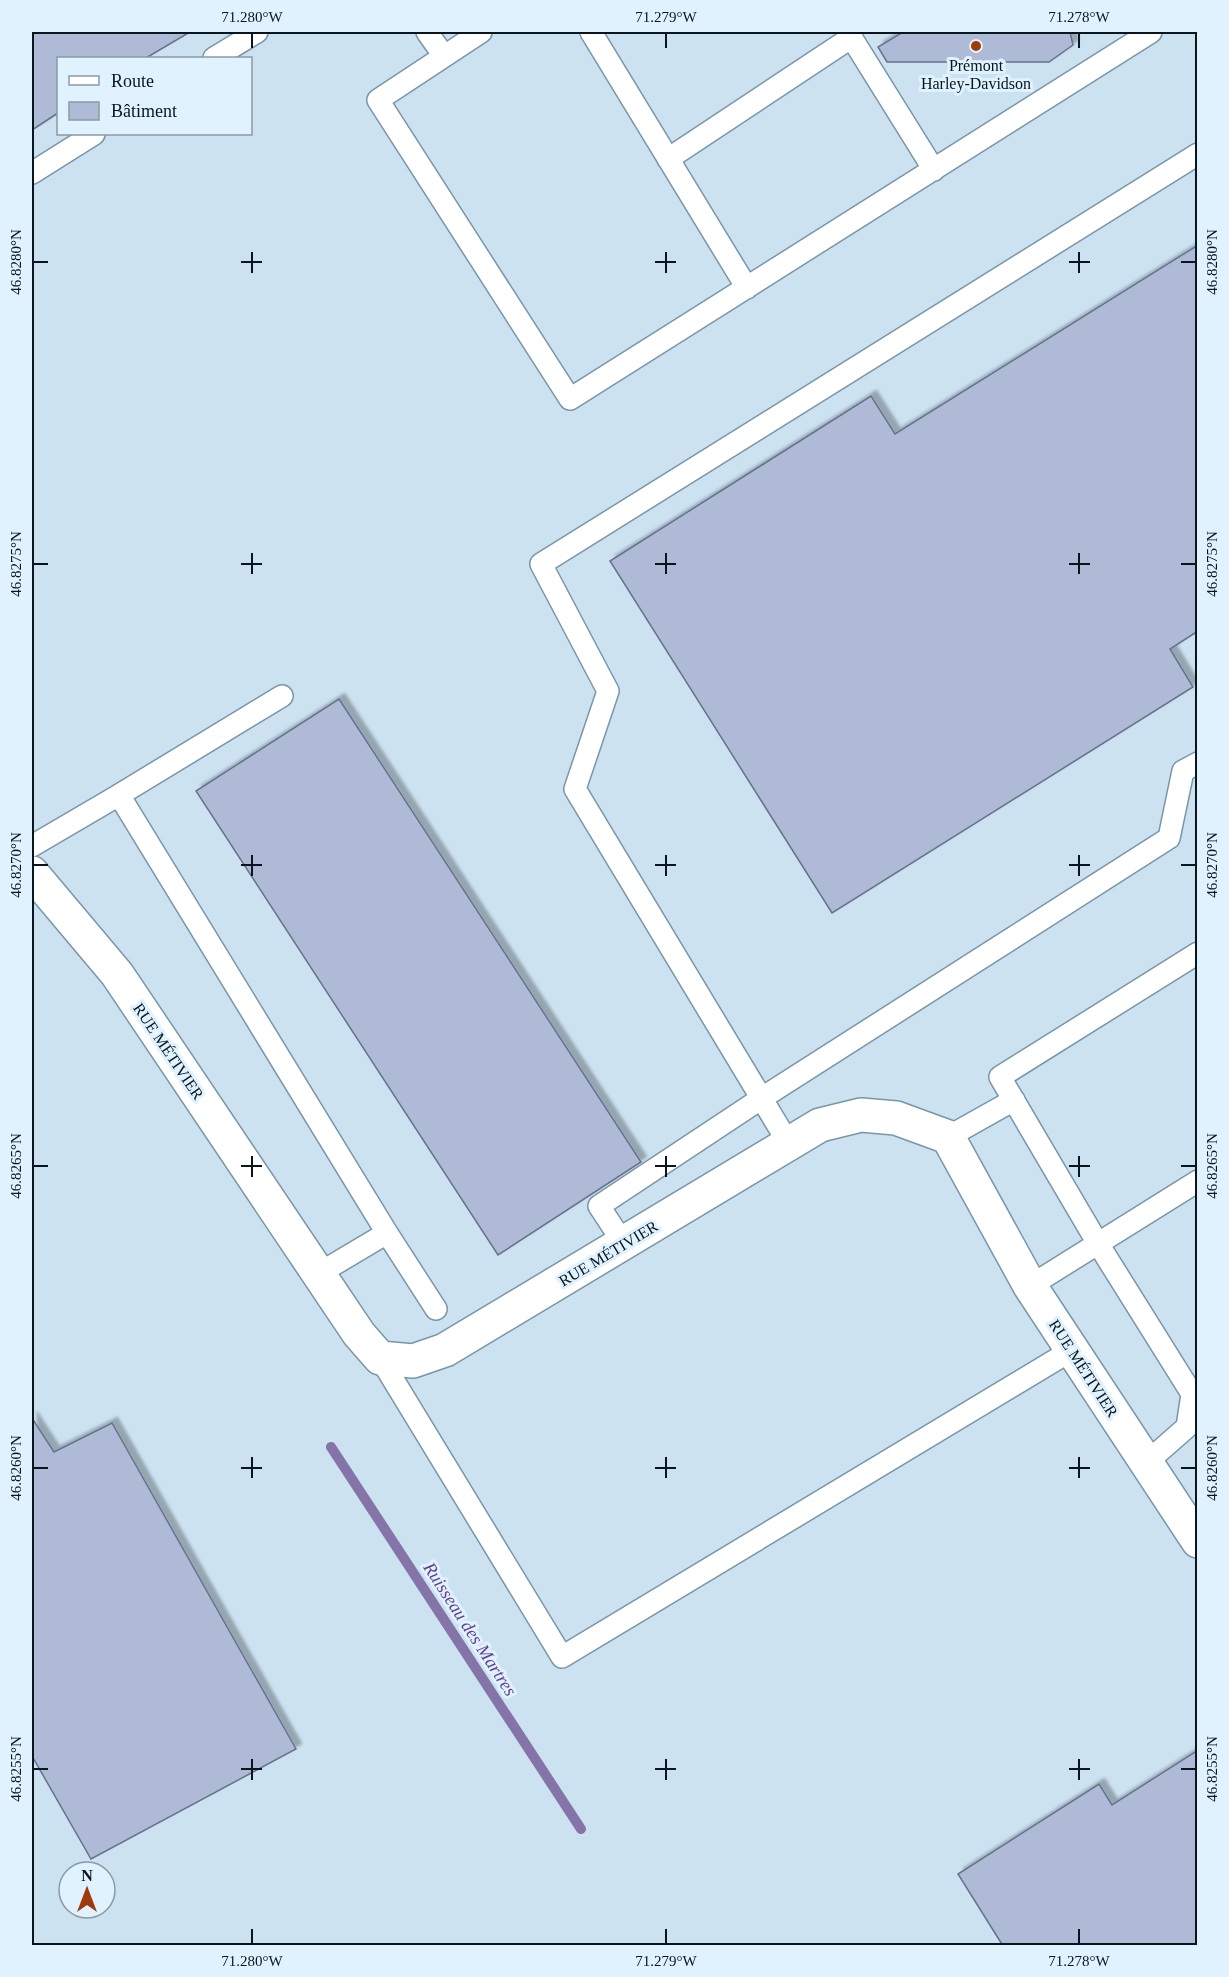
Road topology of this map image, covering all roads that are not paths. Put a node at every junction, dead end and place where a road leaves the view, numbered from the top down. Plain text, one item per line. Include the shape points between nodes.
1 (258, 32) edge
2 (427, 32) edge
3 (481, 32) edge
4 (591, 32) edge
5 (1151, 32) edge
6 (850, 34) edge
7 (444, 56) junction
8 (216, 57) edge
9 (92, 135) edge
10 (1197, 154) edge
11 (668, 159) junction
12 (934, 170) junction
13 (32, 173) edge
14 (747, 288) junction
15 (282, 696) dead end
16 (1197, 763) edge
17 (119, 795) junction
18 (32, 846) edge
19 (32, 873) edge
20 (1197, 952) edge
21 (762, 1098) junction
22 (1014, 1100) junction
23 (948, 1137) junction
24 (789, 1144) junction
25 (1197, 1181) edge
26 (387, 1233) junction
27 (1097, 1242) junction
28 (624, 1244) junction
29 (318, 1274) junction
30 (1030, 1286) junction
31 (436, 1309) dead end
32 (1072, 1350) junction
33 (380, 1358) junction
34 (1195, 1392) edge
35 (1146, 1463) junction
36 (1197, 1541) edge

1 - 8 lane
2 - 7 lane
3 - 7 lane
4 - 11 lane
5 - 12 lane
6 - 11 lane
6 - 12 lane
7 - 14 lane via 378,100 570,399
9 - 13 lane
10 - 21 lane via 541,564 608,692 575,789
11 - 14 lane
12 - 14 lane
15 - 17 lane
16 - 21 lane via 1184,771 1169,838
17 - 18 lane
17 - 26 lane
19 - 29 street, RUE MÉTIVIER via 117,974
20 - 22 lane via 1000,1077
21 - 24 lane
21 - 28 lane via 599,1206
22 - 23 lane
22 - 27 lane
23 - 24 street, RUE MÉTIVIER via 896,1118 861,1115 820,1125
23 - 30 street, RUE MÉTIVIER
24 - 28 street, RUE MÉTIVIER
25 - 27 lane
26 - 29 lane
26 - 31 lane
27 - 30 lane
27 - 34 lane
28 - 33 street, RUE MÉTIVIER via 445,1350 413,1361
29 - 33 street, RUE MÉTIVIER
30 - 32 street, RUE MÉTIVIER
32 - 33 lane via 562,1657
32 - 35 street, RUE MÉTIVIER
34 - 35 lane via 1187,1427
35 - 36 street, RUE MÉTIVIER

